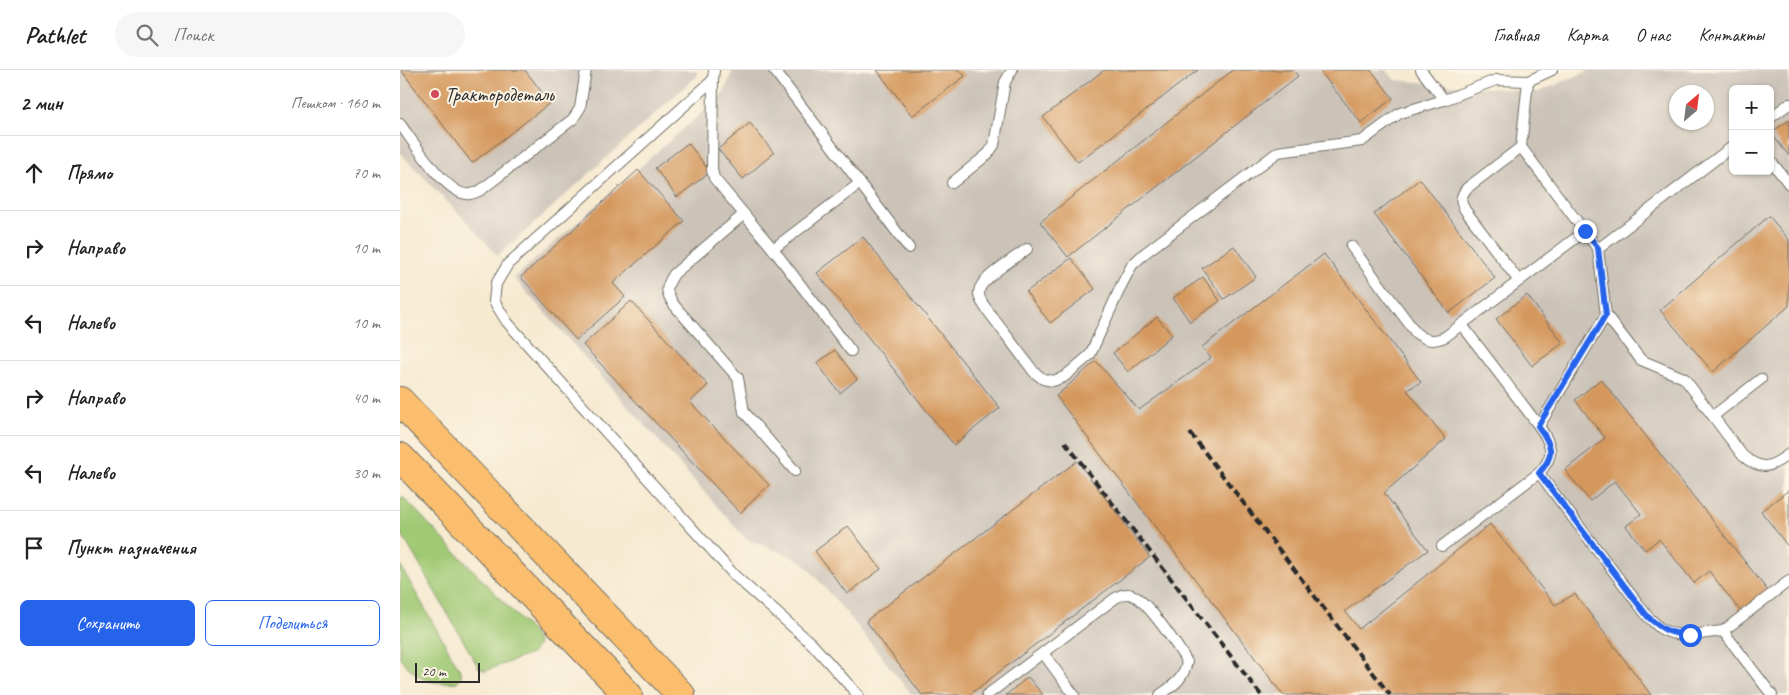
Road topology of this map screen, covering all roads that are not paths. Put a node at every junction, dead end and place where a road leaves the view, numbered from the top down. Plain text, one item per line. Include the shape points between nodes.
1 (586, 70) edge
2 (774, 70) edge
3 (1012, 70) edge
4 (1421, 70) edge
5 (1552, 70) edge
6 (714, 75) edge
7 (1528, 81) junction
8 (1444, 100) junction
9 (1789, 104) edge
10 (1774, 115) edge
11 (400, 124) edge
12 (1521, 147) junction
13 (1729, 149) edge
14 (1774, 165) edge
15 (860, 183) junction
16 (952, 183) dead end
17 (1789, 184) edge
18 (744, 214) junction
19 (1585, 231) junction
20 (1351, 246) dead end
21 (909, 248) dead end
22 (1598, 248) junction
23 (773, 249) junction
24 (1027, 249) dead end
25 (1519, 281) junction
26 (1606, 315) junction
27 (1462, 325) junction
28 (851, 351) dead end
29 (1761, 379) dead end
30 (400, 401) edge
31 (1712, 416) junction
32 (1538, 426) junction
33 (1789, 454) edge
34 (400, 457) edge
35 (795, 471) dead end
36 (1539, 473) junction
37 (1442, 546) dead end
38 (1789, 581) edge
39 (1723, 631) junction
40 (1042, 653) junction
41 (628, 695) edge
42 (681, 695) edge
43 (858, 695) edge
44 (987, 695) edge
45 (1074, 695) edge
46 (1160, 695) edge
47 (1772, 695) edge

1 - 11 lane via 580,108 573,119 481,190 469,195 445,183
2 - 15 lane
3 - 16 lane via 1005,82 994,145 988,154
4 - 8 lane
5 - 7 lane
6 - 18 lane via 712,170 714,178
6 - 43 lane via 508,264 496,284 494,301 507,322 735,576 812,644
7 - 8 lane via 1496,80
7 - 12 lane
8 - 24 lane via 1400,112 1362,141 1278,152 1132,265 1090,355 1064,377 1053,381 1034,372 979,297 980,288 988,278
9 - 10 lane
12 - 19 lane
12 - 25 lane via 1467,188 1461,202
13 - 22 lane
14 - 17 lane
15 - 21 lane
15 - 23 lane
18 - 23 lane
18 - 35 lane via 674,274 667,294 738,378 744,412
19 - 22 lane
19 - 25 lane
20 - 27 lane via 1416,333 1425,340 1446,337
22 - 26 lane
23 - 28 lane
25 - 27 lane
26 - 31 lane via 1640,360 1684,378
26 - 32 lane
27 - 32 lane
29 - 31 lane
30 - 42 highway
31 - 33 lane via 1754,465 1766,467
32 - 36 lane via 1547,437 1551,452 1548,464
34 - 41 highway
36 - 37 lane
36 - 39 lane via 1648,617 1660,628 1674,634 1690,635
38 - 39 lane
39 - 47 lane
40 - 44 lane
40 - 45 lane
40 - 46 lane via 1114,599 1122,594 1132,594 1144,603 1186,662 1184,673 1177,682

